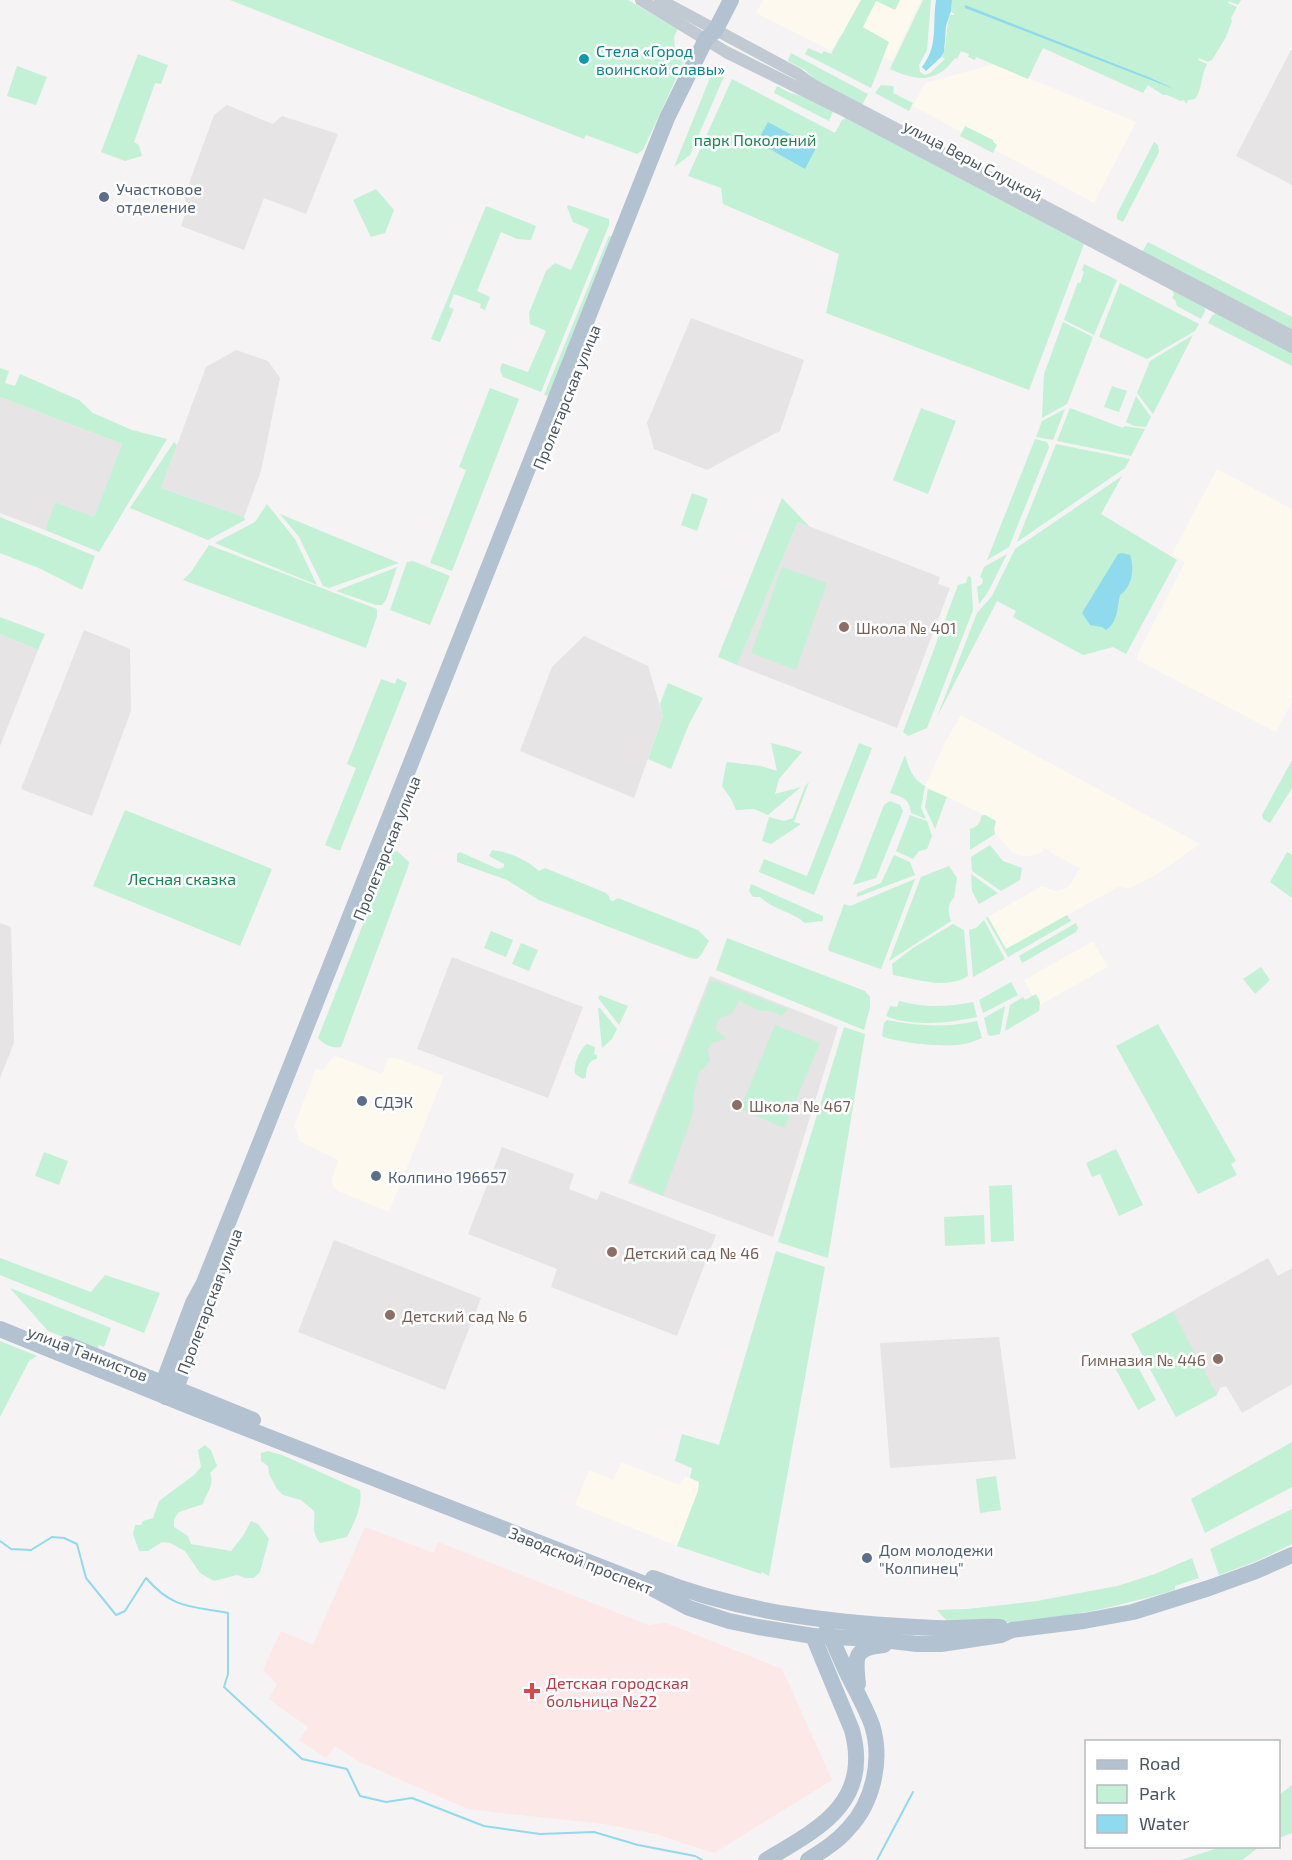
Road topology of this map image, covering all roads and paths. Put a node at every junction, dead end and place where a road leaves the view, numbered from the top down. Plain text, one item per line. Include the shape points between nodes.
1 (641, 0) edge
2 (660, 0) edge
3 (731, 0) edge
4 (711, 37) junction
5 (1292, 336) edge
6 (1292, 347) edge
7 (0, 1320) edge
8 (0, 1329) edge
9 (168, 1389) junction
10 (476, 1513) junction
11 (1292, 1554) edge
12 (823, 1620) junction
13 (1012, 1630) junction
14 (813, 1636) junction
15 (831, 1636) junction
16 (899, 1643) junction
17 (860, 1696) junction
18 (766, 1860) edge
19 (808, 1860) edge

1 - 4 street, улица Веры Слуцкой
2 - 4 street, улица Веры Слуцкой
3 - 4 main road, Пролетарская улица
4 - 5 street, улица Веры Слуцкой via 798,75
4 - 6 street, улица Веры Слуцкой via 726,52
4 - 9 main road, Пролетарская улица via 314,1030 207,1308
7 - 9 main road, улица Танкистов
8 - 9 main road, улица Танкистов
9 - 10 main road, Заводской проспект
10 - 12 main road, Заводской проспект via 699,1595
10 - 14 main road, Заводской проспект via 642,1583 689,1608 729,1621
11 - 13 main road, Заводской проспект via 1256,1571 1143,1609
12 - 13 main road, Заводской проспект
12 - 14 main road
12 - 15 main road
13 - 16 main road, Заводской проспект via 959,1642
14 - 15 main road, Заводской проспект
14 - 18 main road via 852,1731 855,1769 844,1800 833,1816
15 - 16 main road, Заводской проспект
15 - 17 main road
16 - 17 main road via 874,1646 859,1654 855,1670
17 - 19 main road via 872,1727 876,1755 868,1798 849,1829

